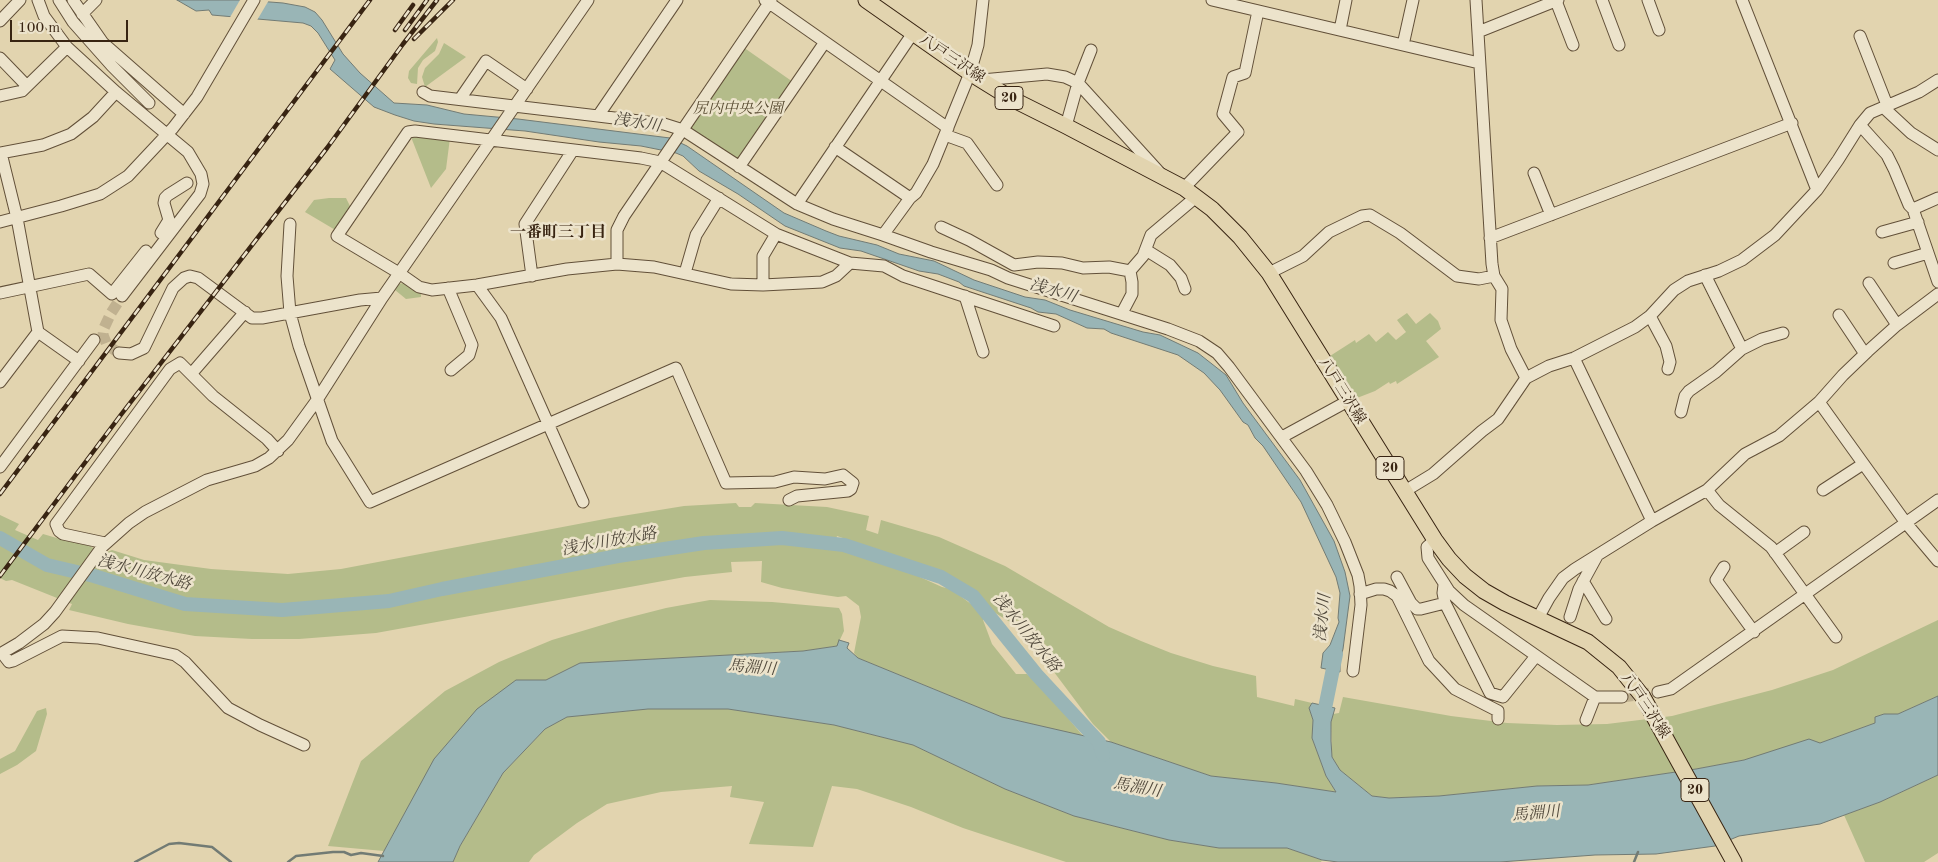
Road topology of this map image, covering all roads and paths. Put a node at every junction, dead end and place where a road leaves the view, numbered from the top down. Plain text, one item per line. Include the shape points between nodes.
1 (20, 0) edge
2 (38, 0) edge
3 (60, 0) edge
4 (73, 0) edge
5 (96, 0) edge
6 (254, 0) edge
7 (588, 0) edge
8 (677, 0) edge
9 (866, 0) edge
10 (983, 0) edge
11 (1212, 0) edge
12 (1346, 0) edge
13 (1413, 0) edge
14 (1476, 0) edge
15 (1557, 0) edge
16 (1602, 0) edge
17 (1648, 0) edge
18 (1742, 0) edge
19 (768, 1) edge
20 (1258, 11) junction
21 (82, 14) junction
22 (0, 21) edge
23 (1340, 30) junction
24 (1660, 30) dead end
25 (1478, 32) junction
26 (913, 33) junction
27 (1860, 36) dead end
28 (825, 42) junction
29 (1403, 45) junction
30 (1573, 45) dead end
31 (1619, 45) dead end
32 (67, 46) junction
33 (1090, 50) dead end
34 (0, 58) edge
35 (1479, 62) junction
36 (976, 76) junction
37 (1938, 80) edge
38 (880, 81) junction
39 (1078, 83) junction
40 (27, 86) junction
41 (526, 89) junction
42 (116, 92) junction
43 (423, 92) dead end
44 (0, 96) edge
45 (460, 99) junction
46 (149, 103) dead end
47 (1885, 106) junction
48 (514, 107) junction
49 (184, 114) junction
50 (598, 116) junction
51 (1792, 124) junction
52 (1860, 125) junction
53 (1066, 126) junction
54 (683, 130) junction
55 (946, 131) junction
56 (167, 134) junction
57 (493, 138) junction
58 (835, 148) junction
59 (573, 150) junction
60 (1938, 150) edge
61 (1, 153) edge
62 (661, 160) junction
63 (739, 167) junction
64 (1534, 173) dead end
65 (1164, 177) junction
66 (187, 183) dead end
67 (997, 185) dead end
68 (1817, 190) junction
69 (1190, 193) junction
70 (719, 198) junction
71 (910, 198) junction
72 (1938, 198) edge
73 (797, 204) junction
74 (1913, 209) junction
75 (1551, 215) junction
76 (17, 218) junction
77 (0, 222) edge
78 (1918, 222) junction
79 (290, 224) dead end
80 (941, 227) dead end
81 (1882, 232) dead end
82 (776, 234) junction
83 (883, 234) junction
84 (1490, 238) junction
85 (1938, 243) edge
86 (1146, 250) junction
87 (1927, 251) junction
88 (850, 263) junction
89 (1894, 263) dead end
90 (617, 264) junction
91 (1130, 271) junction
92 (399, 273) junction
93 (685, 273) junction
94 (1269, 273) junction
95 (1705, 275) junction
96 (532, 276) junction
97 (1494, 276) junction
98 (1938, 282) edge
99 (1869, 283) dead end
100 (476, 285) junction
101 (763, 285) junction
102 (29, 287) junction
103 (448, 288) junction
104 (1185, 290) dead end
105 (0, 293) edge
106 (1938, 294) edge
107 (122, 296) tunnel mouth
108 (965, 296) junction
109 (382, 298) junction
110 (245, 312) junction
111 (290, 312) junction
112 (1122, 314) junction
113 (1839, 315) dead end
114 (1650, 316) junction
115 (1897, 325) junction
116 (1054, 326) dead end
117 (38, 332) junction
118 (1782, 333) dead end
119 (94, 340) dead end
120 (1742, 349) junction
121 (983, 352) dead end
122 (119, 353) dead end
123 (1865, 354) junction
124 (1574, 358) junction
125 (79, 362) junction
126 (1668, 369) dead end
127 (451, 370) dead end
128 (192, 374) junction
129 (1526, 378) junction
130 (0, 382) edge
131 (317, 400) junction
132 (1348, 401) junction
133 (1819, 402) junction
134 (1681, 412) dead end
135 (549, 422) junction
136 (1282, 437) junction
137 (278, 451) junction
138 (1863, 464) junction
139 (0, 467) edge
140 (1707, 490) junction
141 (1823, 490) dead end
142 (1404, 491) junction
143 (788, 500) dead end
144 (1938, 500) edge
145 (583, 502) dead end
146 (1652, 521) junction
147 (1906, 523) junction
148 (1804, 532) dead end
149 (1435, 540) junction
150 (103, 545) junction
151 (1775, 553) junction
152 (1598, 555) junction
153 (1938, 560) edge
154 (1724, 567) dead end
155 (1396, 577) dead end
156 (1583, 581) junction
157 (1444, 585) junction
158 (1360, 594) junction
159 (1806, 595) junction
160 (1444, 603) junction
161 (1570, 617) dead end
162 (1538, 618) junction
163 (1606, 619) dead end
164 (1754, 632) junction
165 (1836, 637) dead end
166 (1, 654) edge
167 (1536, 656) junction
168 (1353, 671) dead end
169 (1658, 692) tunnel mouth
170 (1595, 697) junction
171 (1622, 697) tunnel mouth
172 (1498, 719) dead end
173 (1586, 720) dead end
174 (304, 744) dead end
175 (1734, 862) edge

1 - 22 street
2 - 32 street via 44,16
3 - 46 street via 74,22 112,66
4 - 21 street
5 - 21 street
6 - 49 street
7 - 41 street
8 - 50 street
9 - 26 main road, 八戸三沢線 / 20
10 - 36 street
11 - 20 street
12 - 23 street
13 - 29 street
14 - 25 street
15 - 25 street
15 - 30 street
16 - 31 street
17 - 24 street
18 - 51 street
19 - 28 street
19 - 54 street
20 - 23 street
20 - 69 street via 1245,73 1233,76 1223,114 1238,132
21 - 49 street via 103,43
23 - 29 street
25 - 35 street
26 - 36 main road, 八戸三沢線 / 20
26 - 38 street
27 - 47 street
28 - 38 street
28 - 63 street
29 - 35 street
32 - 40 street
32 - 42 street
33 - 39 street
34 - 40 street
35 - 84 street
36 - 39 street via 1047,74
36 - 53 main road, 八戸三沢線 / 20 via 1012,100
36 - 55 street
37 - 47 street
38 - 55 street
38 - 58 street
39 - 53 street
39 - 65 street
40 - 44 street via 22,91
41 - 45 street via 486,61
41 - 48 street
42 - 56 street
42 - 61 street via 93,117 71,134 42,145
43 - 45 street via 430,96
45 - 48 street
47 - 52 street via 1870,113
47 - 60 street via 1911,133
48 - 50 street
48 - 57 street
49 - 56 street
50 - 54 street via 664,124
51 - 68 street
51 - 75 street
52 - 68 street
52 - 74 street via 1887,154
53 - 65 main road, 八戸三沢線 / 20
54 - 62 street
54 - 63 street
55 - 67 street via 967,143
55 - 71 street via 933,164
56 - 76 street via 128,176 100,194
56 - 107 street via 188,152 203,184 200,194
57 - 59 street
57 - 92 street
57 - 92 street via 408,132 337,236
58 - 71 street
58 - 73 street
59 - 62 street
59 - 96 street via 525,224
61 - 76 street
62 - 70 street
62 - 90 street via 617,230
63 - 73 street
64 - 75 street
65 - 69 main road, 八戸三沢線 / 20
66 - 102 street via 165,198 168,223 112,294 89,274
68 - 95 street via 1775,235 1742,260
69 - 86 street via 1151,235
69 - 94 main road, 八戸三沢線 / 20 via 1212,208
70 - 82 street
70 - 93 street via 696,235
71 - 83 street
72 - 74 street
73 - 83 street
74 - 78 street
75 - 84 street
76 - 77 street
76 - 102 street
78 - 81 street
78 - 87 street
79 - 111 street via 287,276
80 - 91 street via 1014,265 1062,263 1083,268 1109,267
82 - 88 street
82 - 101 street via 763,256
83 - 112 street
84 - 97 street
85 - 87 street
86 - 91 street
86 - 104 street via 1170,265 1181,278
87 - 89 street
87 - 98 street
88 - 101 street via 836,276 822,282
88 - 108 street via 884,266 903,276
90 - 93 street
90 - 96 street
91 - 112 street via 1132,294
92 - 103 street via 419,287 432,290
92 - 109 street
93 - 101 street via 731,284
94 - 97 street via 1303,256 1328,232 1370,215 1457,276 1479,279
94 - 132 main road, 八戸三沢線 / 20
95 - 114 street via 1674,290
95 - 120 street
96 - 100 street
97 - 129 street via 1502,289 1501,320 1511,350
99 - 115 street
100 - 103 street
100 - 135 street via 501,318
102 - 105 street
102 - 117 street
103 - 127 street via 472,344 469,355
106 - 115 street
108 - 116 street
108 - 121 street
109 - 111 street
109 - 131 street
110 - 111 street via 252,318
110 - 122 street via 198,278 190,276 173,288 144,348 131,354
110 - 128 street
111 - 131 street
112 - 136 street via 1199,341 1218,353
113 - 123 street
114 - 124 street
114 - 126 street via 1666,346 1670,362
115 - 123 street
117 - 125 street
117 - 130 street
118 - 120 street
119 - 125 street
120 - 134 street via 1689,391
123 - 133 street
124 - 129 street
124 - 146 street
125 - 139 street
128 - 137 street
128 - 150 street via 180,363 170,369 56,524 63,534
129 - 142 street via 1498,419 1433,474
131 - 135 street via 332,441 370,502
131 - 137 street
132 - 136 street
132 - 142 main road, 八戸三沢線 / 20
133 - 138 street
133 - 140 street via 1779,436 1745,454
135 - 143 street via 676,368 726,483 843,476 853,483 848,491 797,496
135 - 145 street
136 - 158 street via 1327,505 1358,575
137 - 150 street via 255,466 207,480 145,512
138 - 141 street
138 - 147 street
140 - 146 street
140 - 151 street via 1719,505
142 - 149 main road, 八戸三沢線 / 20
144 - 147 street
146 - 152 street
147 - 153 street
147 - 159 street
148 - 151 street
149 - 157 street via 1427,547 1428,558
149 - 162 main road, 八戸三沢線 / 20 via 1465,576 1484,591
150 - 166 street via 44,624
151 - 159 street
152 - 156 street
152 - 162 street via 1563,578
154 - 164 street via 1716,580
155 - 160 street via 1417,609
156 - 161 street
156 - 163 street
157 - 160 street
157 - 167 street via 1464,605
158 - 168 street
158 - 172 street via 1384,589 1397,596 1429,661 1455,689 1498,711
159 - 164 street
159 - 165 street
160 - 167 street via 1490,693 1503,697
162 - 175 main road, 八戸三沢線 / 20 via 1588,642 1631,681 1655,718
164 - 169 street via 1671,690
166 - 174 street via 9,662 14,661 62,636 98,638 175,655 228,708
167 - 170 street
170 - 171 street
170 - 173 street

